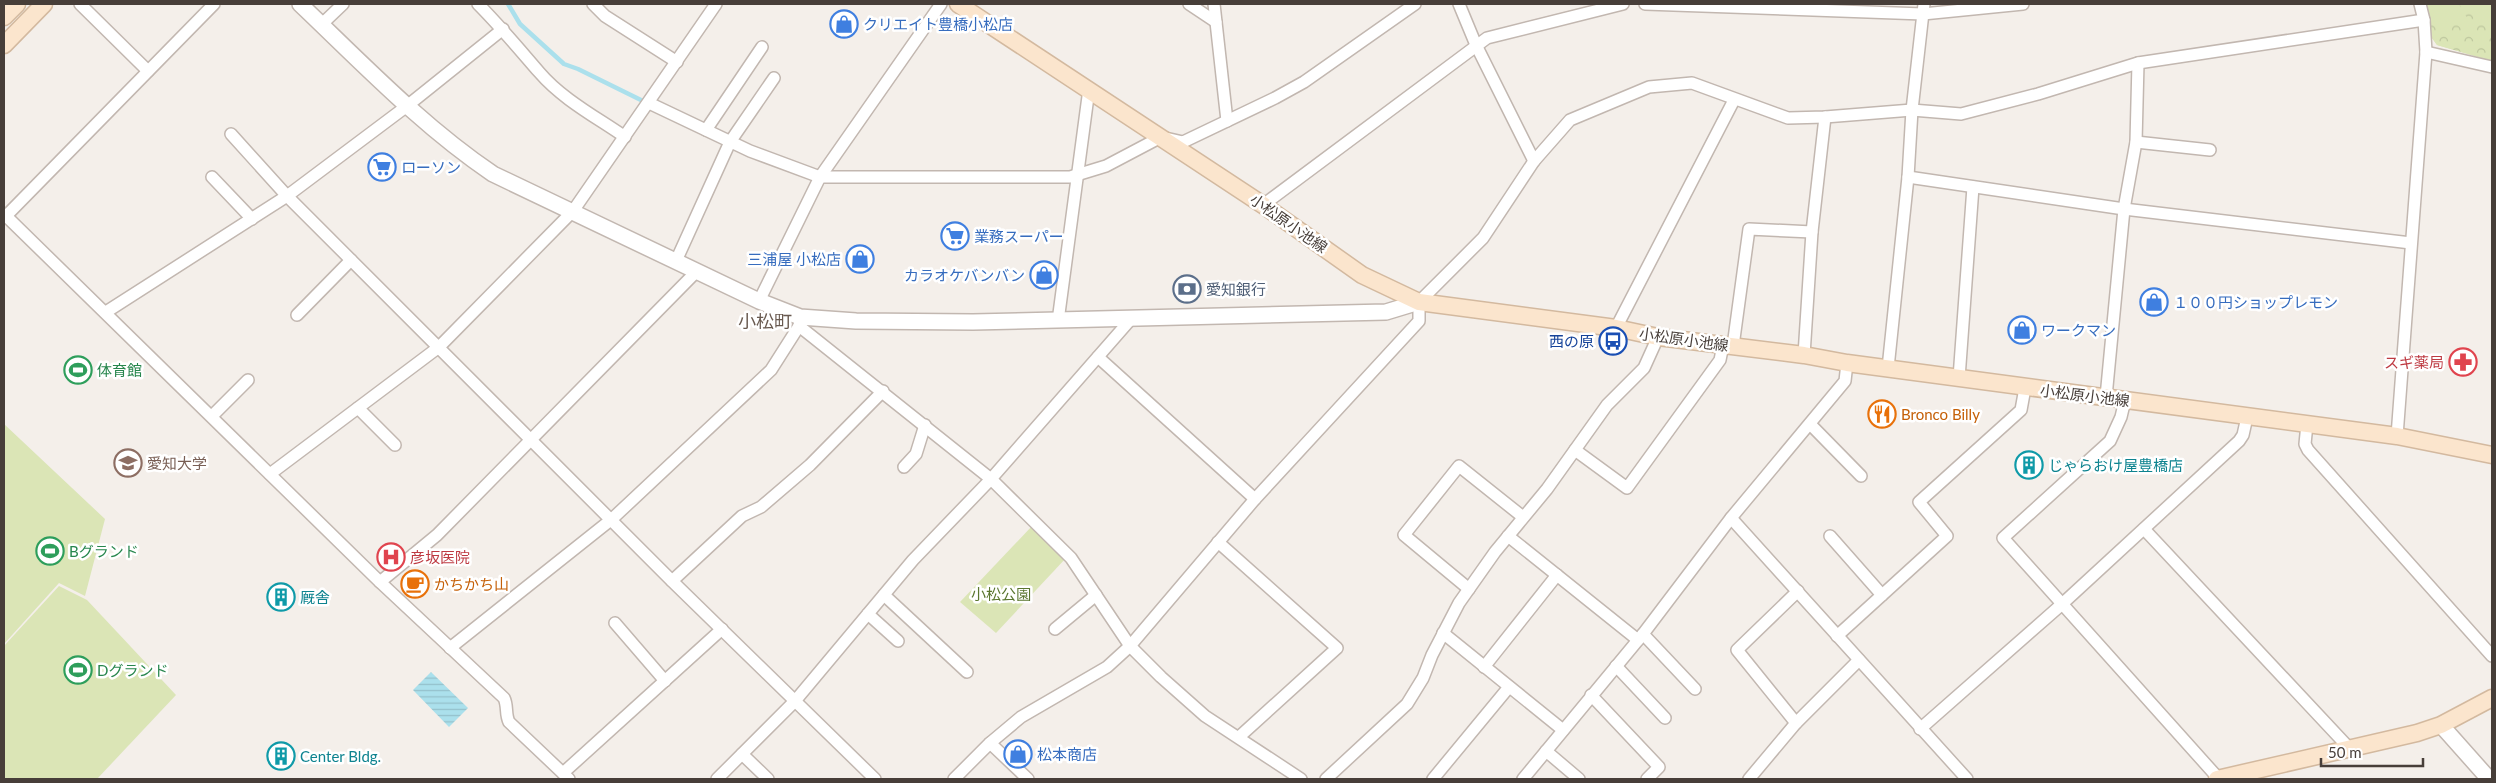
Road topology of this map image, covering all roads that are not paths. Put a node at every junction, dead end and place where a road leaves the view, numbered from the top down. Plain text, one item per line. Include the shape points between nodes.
1 (17, 4) edge
2 (44, 4) edge
3 (80, 4) edge
4 (214, 4) edge
5 (300, 4) edge
6 (343, 4) edge
7 (478, 4) edge
8 (594, 4) edge
9 (716, 4) edge
10 (941, 4) edge
11 (958, 4) edge
12 (1188, 4) edge
13 (1214, 4) edge
14 (1415, 4) edge
15 (1459, 4) edge
16 (1623, 4) edge
17 (1645, 4) edge
18 (2023, 4) edge
19 (2420, 4) edge
20 (1924, 9) edge
21 (4, 18) edge
22 (2424, 20) junction
23 (1216, 22) junction
24 (322, 24) junction
25 (503, 29) junction
26 (4, 45) edge
27 (1476, 45) junction
28 (762, 47) dead end
29 (2426, 52) junction
30 (677, 62) junction
31 (2138, 63) junction
32 (2492, 67) edge
33 (148, 71) junction
34 (774, 78) dead end
35 (1089, 90) junction
36 (1734, 100) junction
37 (648, 103) junction
38 (407, 106) junction
39 (1912, 110) junction
40 (1825, 117) junction
41 (1227, 121) junction
42 (706, 130) junction
43 (231, 134) dead end
44 (625, 136) junction
45 (1161, 137) junction
46 (730, 142) junction
47 (2136, 142) junction
48 (2210, 150) dead end
49 (1534, 161) junction
50 (1077, 175) junction
51 (212, 177) dead end
52 (820, 177) junction
53 (1908, 177) junction
54 (1973, 187) junction
55 (287, 196) junction
56 (1263, 204) junction
57 (2124, 209) junction
58 (573, 211) junction
59 (5, 215) edge
60 (252, 218) junction
61 (1812, 232) junction
62 (2411, 243) junction
63 (351, 260) junction
64 (676, 261) junction
65 (697, 271) junction
66 (759, 301) junction
67 (1419, 302) junction
68 (106, 312) junction
69 (297, 315) dead end
70 (1131, 319) junction
71 (1058, 320) junction
72 (800, 321) junction
73 (1616, 328) junction
74 (1658, 337) junction
75 (1728, 346) junction
76 (439, 347) junction
77 (1804, 355) junction
78 (1098, 357) junction
79 (1847, 363) junction
80 (1888, 368) junction
81 (1959, 378) junction
82 (248, 380) dead end
83 (2026, 388) junction
84 (883, 391) junction
85 (2106, 397) junction
86 (2125, 400) junction
87 (358, 408) junction
88 (212, 416) junction
89 (2247, 417) junction
90 (1810, 424) junction
91 (2307, 424) junction
92 (925, 425) junction
93 (2397, 436) junction
94 (532, 440) junction
95 (395, 445) dead end
96 (1575, 450) junction
97 (2492, 455) edge
98 (904, 467) dead end
99 (270, 474) junction
100 (1861, 476) dead end
101 (991, 479) junction
102 (1255, 499) junction
103 (1523, 518) junction
104 (1731, 518) junction
105 (612, 520) junction
106 (2144, 529) junction
107 (1508, 536) junction
108 (1830, 536) dead end
109 (1218, 542) junction
110 (1557, 575) junction
111 (672, 581) junction
112 (380, 582) junction
113 (1469, 588) junction
114 (1798, 591) junction
115 (884, 595) junction
116 (1096, 595) junction
117 (1882, 595) junction
118 (2061, 604) junction
119 (868, 614) junction
120 (615, 623) dead end
121 (722, 629) junction
122 (1055, 629) dead end
123 (1443, 633) junction
124 (1838, 636) junction
125 (1640, 637) junction
126 (898, 641) dead end
127 (1130, 646) junction
128 (450, 648) junction
129 (2492, 656) edge
130 (1859, 660) junction
131 (1484, 666) junction
132 (1616, 666) junction
133 (967, 672) dead end
134 (665, 680) junction
135 (1509, 687) junction
136 (1695, 689) dead end
137 (1591, 695) junction
138 (2492, 698) edge
139 (795, 701) junction
140 (1665, 718) dead end
141 (1796, 723) junction
142 (2441, 725) junction
143 (1920, 729) junction
144 (1563, 730) junction
145 (1239, 737) junction
146 (990, 743) junction
147 (2351, 750) junction
148 (1546, 751) junction
149 (742, 754) junction
150 (566, 776) edge
151 (2253, 776) edge
152 (717, 779) edge
153 (768, 779) edge
154 (875, 779) edge
155 (954, 779) edge
156 (1028, 779) edge
157 (1302, 779) edge
158 (1326, 779) edge
159 (1433, 779) edge
160 (1523, 779) edge
161 (1579, 779) edge
162 (1648, 779) edge
163 (1749, 779) edge
164 (1967, 779) edge
165 (2218, 779) edge
166 (2489, 779) edge

1 - 21 main road
2 - 26 main road
3 - 33 street
4 - 33 street
5 - 24 street
6 - 24 street
7 - 25 street
8 - 30 street via 605,16
9 - 30 street
10 - 52 street
11 - 35 main road, 小松原小池線
12 - 23 street
13 - 23 street
14 - 41 street via 1304,82
15 - 27 street
16 - 27 street via 1487,38
17 - 20 street
18 - 20 street
19 - 22 street
20 - 39 street
22 - 29 street
22 - 31 street
23 - 41 street
24 - 38 street
25 - 38 street
25 - 44 street via 540,73 571,101
27 - 49 street
27 - 56 street
28 - 42 street
29 - 32 street
29 - 62 street
30 - 37 street
31 - 39 street via 1961,114
31 - 47 street
33 - 59 street
34 - 46 street
35 - 45 main road, 小松原小池線
35 - 50 street
36 - 40 street via 1788,118
36 - 49 street via 1692,83 1649,87 1570,120
36 - 73 street
37 - 42 street
37 - 44 street
38 - 55 street
38 - 58 street via 466,156 493,174
39 - 40 street
39 - 53 street
40 - 61 street
41 - 45 street via 1183,142
42 - 46 street
43 - 55 street
44 - 58 street
45 - 50 street via 1106,166
45 - 56 main road, 小松原小池線
46 - 52 street
46 - 64 street
47 - 48 street
47 - 57 street
49 - 67 street via 1483,238
50 - 52 street
50 - 71 street
51 - 60 street
52 - 66 street
53 - 54 street
53 - 80 street
54 - 57 street
54 - 81 street
55 - 60 street
55 - 63 street
56 - 67 main road, 小松原小池線 via 1362,275
57 - 62 street
57 - 85 street
58 - 64 street
58 - 76 street
59 - 68 street
60 - 68 street
61 - 75 street via 1749,229
61 - 77 street
62 - 93 street
63 - 69 street
63 - 76 street
64 - 65 street
65 - 66 street
65 - 94 street
66 - 72 street
67 - 70 street via 1386,312
67 - 73 main road, 小松原小池線
67 - 102 street via 1419,321
68 - 88 street
70 - 71 street
70 - 78 street
71 - 72 street
72 - 84 street
72 - 105 street via 771,370
73 - 74 main road, 小松原小池線
74 - 75 main road, 小松原小池線
74 - 96 street via 1644,368 1607,405
75 - 77 main road, 小松原小池線
75 - 96 street via 1627,488
76 - 87 street
76 - 94 street
77 - 79 main road, 小松原小池線
78 - 101 street
78 - 102 street
79 - 80 main road, 小松原小池線
79 - 90 street via 1845,381
80 - 81 main road, 小松原小池線
81 - 83 main road, 小松原小池線
82 - 88 street
83 - 85 main road, 小松原小池線
83 - 117 street via 2021,410 1919,502 1947,536
84 - 92 street
84 - 111 street via 810,465 761,507 742,516
85 - 86 main road, 小松原小池線
86 - 89 main road, 小松原小池線
86 - 118 street via 2110,441 2003,538
87 - 95 street
87 - 99 street
88 - 99 street
89 - 91 main road, 小松原小池線
89 - 106 street via 2239,442
90 - 100 street
90 - 104 street
91 - 93 main road, 小松原小池線
91 - 129 street via 2305,444 2308,450
92 - 98 street via 916,454
92 - 101 street
93 - 97 main road, 小松原小池線
94 - 105 street
94 - 112 street via 438,535
96 - 103 street
99 - 112 street
101 - 115 street
101 - 116 street via 1071,558
102 - 109 street
103 - 107 street
103 - 113 street via 1459,466 1404,536
104 - 114 street
104 - 125 street
105 - 111 street
105 - 128 street
106 - 118 street
106 - 147 street
107 - 110 street
107 - 113 street
108 - 117 street
109 - 127 street
109 - 145 street via 1337,648
110 - 125 street
110 - 131 street
111 - 121 street
112 - 128 street
113 - 123 street
114 - 124 street
114 - 141 street via 1737,650
115 - 119 street
115 - 133 street
116 - 122 street
116 - 127 street
117 - 124 street
118 - 143 street
118 - 165 street
119 - 126 street
119 - 139 street
120 - 134 street
121 - 134 street
121 - 139 street
123 - 131 street
123 - 158 street via 1423,678 1406,704
124 - 130 street
125 - 132 street
125 - 136 street
127 - 145 street via 1205,716
127 - 146 street via 1107,667 1021,717
128 - 150 street via 504,698 509,722
130 - 141 street
130 - 143 street
131 - 135 street
132 - 137 street
132 - 140 street
134 - 150 street
135 - 144 street
135 - 159 street
137 - 144 street
137 - 162 street via 1659,767
138 - 142 main road
139 - 149 street
139 - 154 street
141 - 163 street
142 - 147 main road
142 - 166 street
143 - 164 street
144 - 148 street
145 - 157 street
146 - 155 street
146 - 156 street
147 - 151 main road
148 - 160 street
148 - 161 street
149 - 152 street
149 - 153 street
151 - 165 main road

